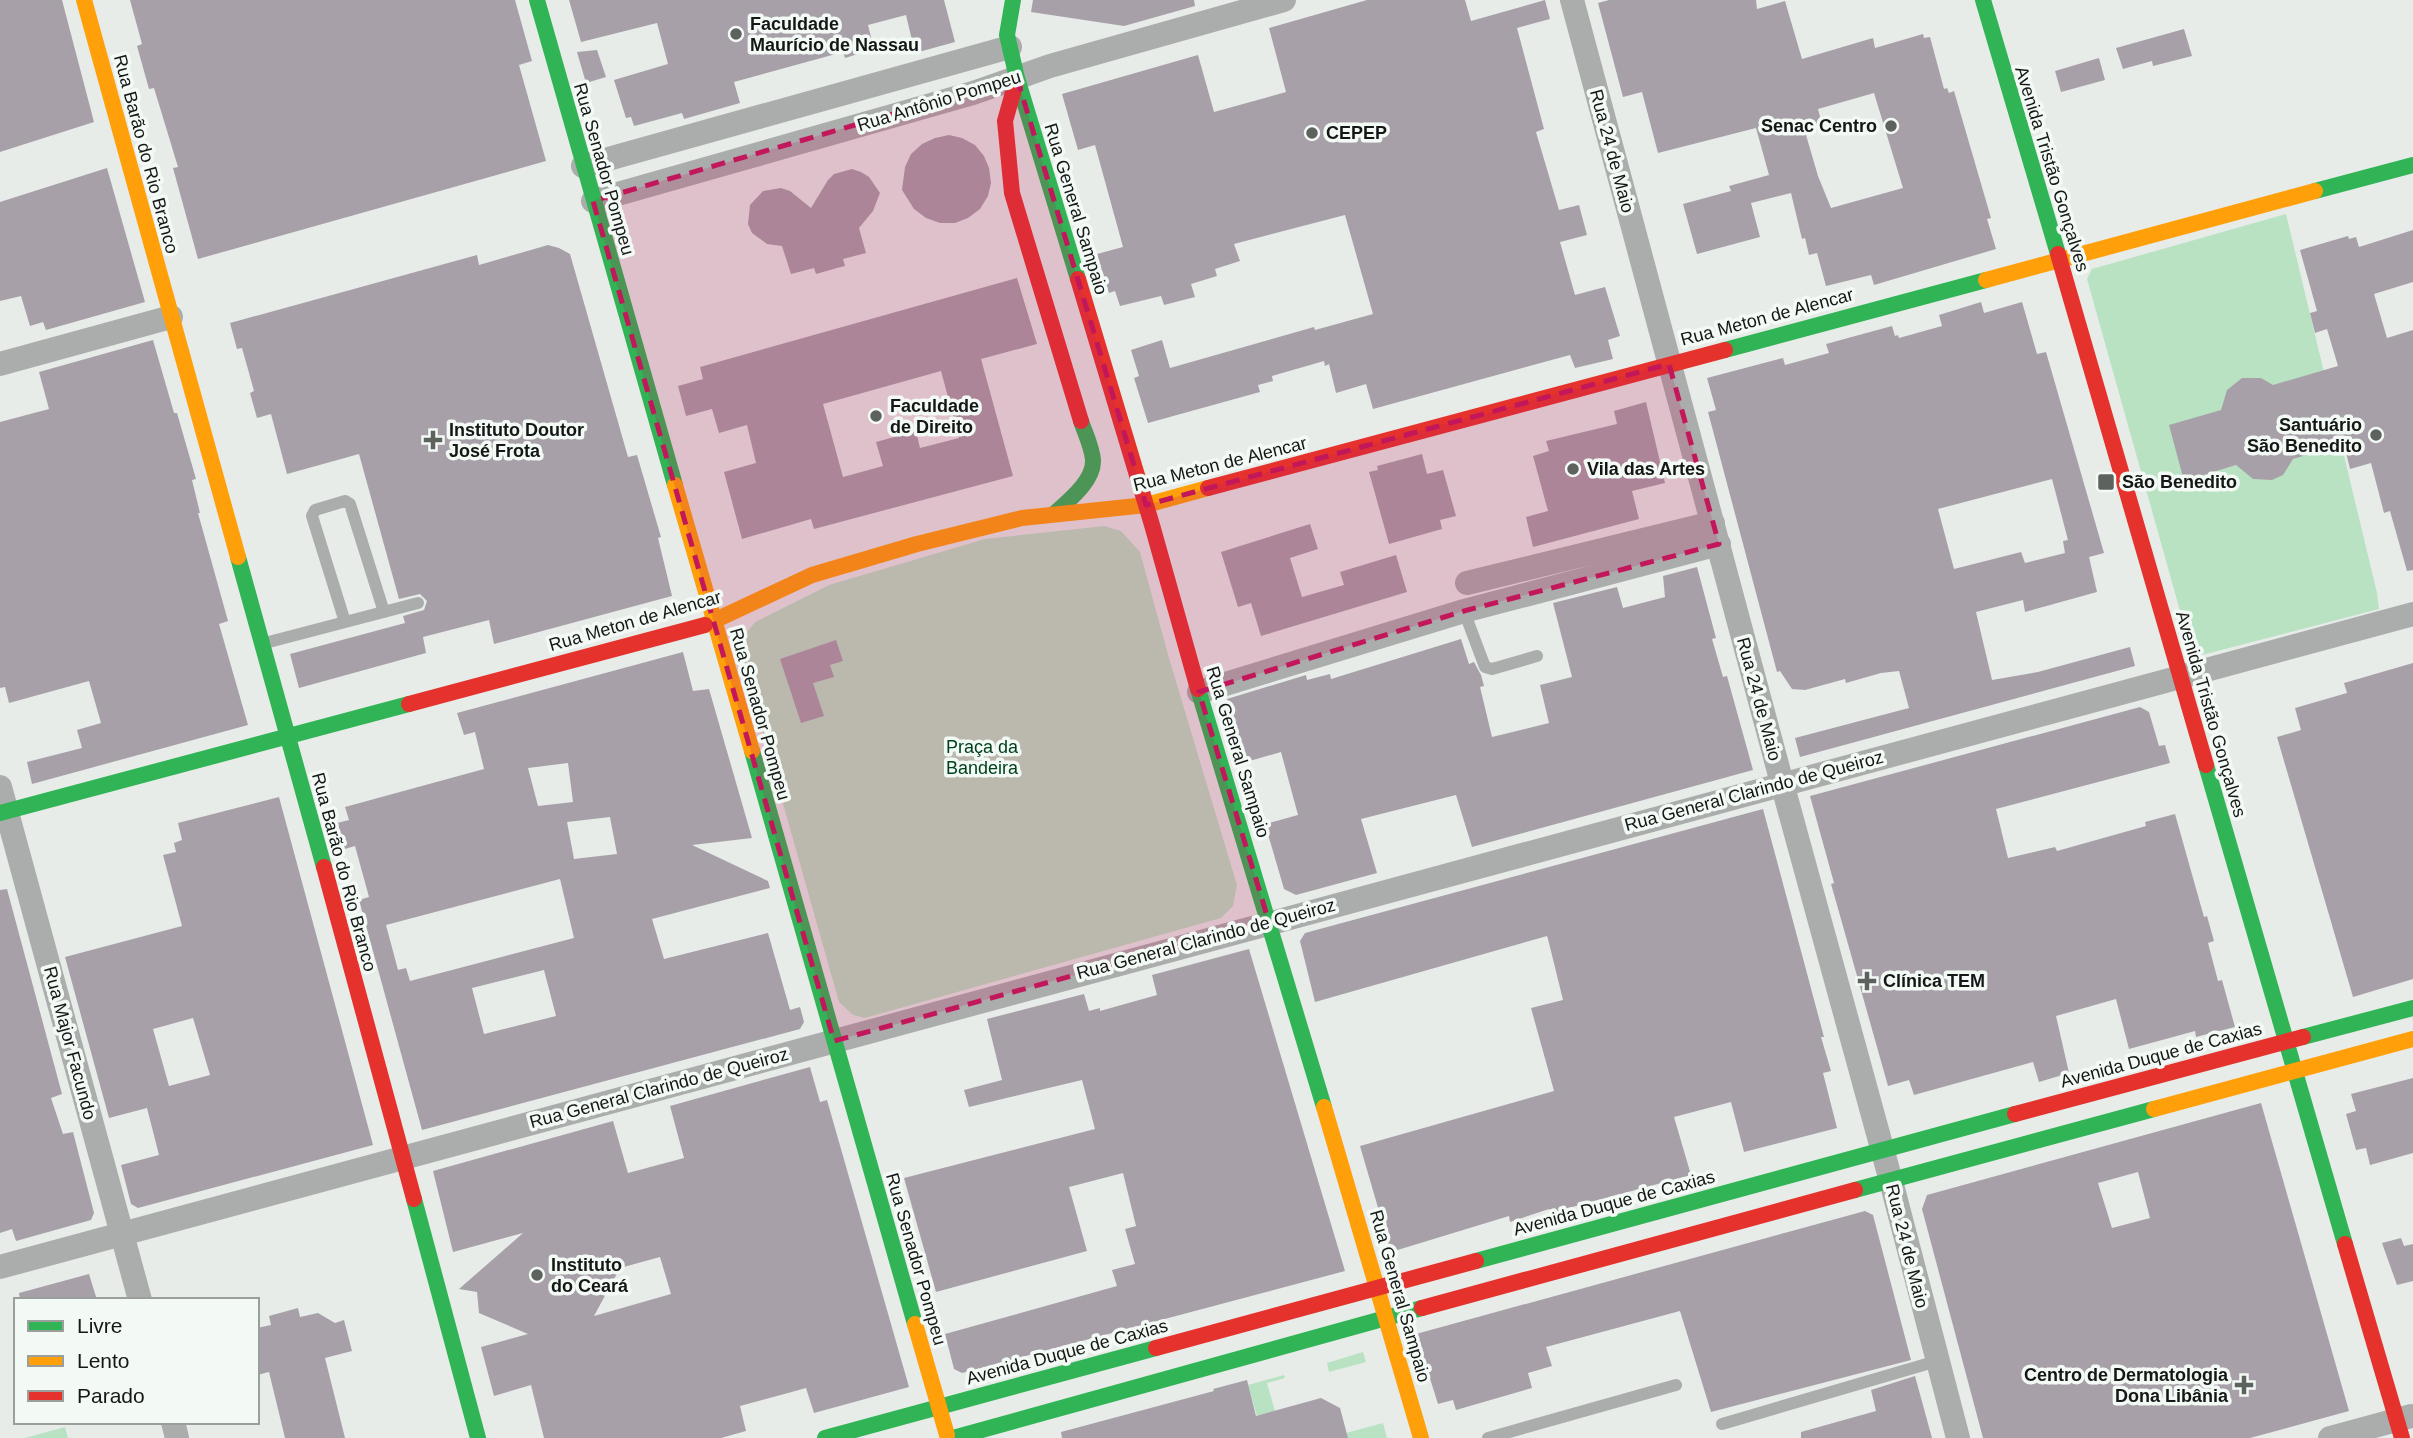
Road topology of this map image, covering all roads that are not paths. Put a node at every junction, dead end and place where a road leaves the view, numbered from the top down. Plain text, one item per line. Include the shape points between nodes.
1 (84, 0) edge
2 (537, 0) edge
3 (1013, 0) edge
4 (1284, 0) edge
5 (1572, 0) edge
6 (1983, 0) edge
7 (1010, 47) junction
8 (1017, 78) junction
9 (2413, 165) edge
10 (583, 166) junction
11 (593, 201) junction
12 (2059, 260) junction
13 (177, 268) dead end
14 (171, 317) junction
15 (0, 364) edge
16 (1669, 364) junction
17 (1146, 505) junction
18 (1054, 514) junction
19 (1716, 533) junction
20 (1467, 583) dead end
21 (418, 603) dead end
22 (1464, 611) junction
23 (384, 612) junction
24 (2413, 614) edge
25 (345, 622) junction
26 (714, 622) junction
27 (261, 644) junction
28 (1537, 656) dead end
29 (2181, 677) junction
30 (1199, 692) junction
31 (287, 736) junction
32 (1782, 783) junction
33 (0, 787) edge
34 (3, 812) edge
35 (1269, 922) junction
36 (2413, 1008) edge
37 (2413, 1039) edge
38 (834, 1041) junction
39 (2285, 1042) junction
40 (2294, 1072) junction
41 (1882, 1150) junction
42 (403, 1156) junction
43 (1891, 1181) junction
44 (122, 1234) junction
45 (0, 1267) edge
46 (1377, 1287) junction
47 (139, 1298) edge
48 (1386, 1318) junction
49 (1937, 1361) junction
50 (1676, 1385) dead end
51 (939, 1406) junction
52 (1722, 1424) dead end
53 (2404, 1425) edge
54 (478, 1438) edge
55 (825, 1438) edge
56 (950, 1438) edge
57 (1421, 1438) edge
58 (1488, 1438) edge
59 (1958, 1438) edge
60 (2330, 1438) edge

1 - 14 street, Rua Barão do Rio Branco
2 - 10 street, Rua Senador Pompeu
3 - 7 street, Rua General Sampaio via 1007,35
4 - 8 street, Rua Antônio Pompeu
5 - 16 street, Rua 24 de Maio
6 - 12 street, Avenida Tristão Gonçalves
7 - 8 street, Rua General Sampaio
7 - 10 street, Rua Antônio Pompeu
8 - 11 street, Rua Antônio Pompeu
8 - 17 street, Rua General Sampaio
8 - 18 street via 1005,121 1013,193 1093,461 1088,479
9 - 12 street, Rua Meton de Alencar
10 - 11 street, Rua Senador Pompeu
11 - 26 street, Rua Senador Pompeu
12 - 16 street, Rua Meton de Alencar
12 - 29 street, Avenida Tristão Gonçalves
13 - 14 street, Rua Barão do Rio Branco
14 - 15 street
14 - 27 street, Rua Barão do Rio Branco
16 - 17 street, Rua Meton de Alencar
16 - 19 street, Rua 24 de Maio
17 - 18 street, Rua Meton de Alencar
17 - 30 street, Rua General Sampaio
18 - 26 street, Rua Meton de Alencar via 930,541 811,575
19 - 20 street
19 - 22 street
19 - 32 street, Rua 24 de Maio
21 - 23 lane
22 - 28 lane via 1485,667
22 - 30 street
23 - 25 lane
23 - 25 lane via 351,504 345,501 315,510 312,516
24 - 29 street, Rua General Clarindo de Queiroz
25 - 27 lane
26 - 31 street, Rua Meton de Alencar
26 - 38 street, Rua Senador Pompeu
27 - 31 street, Rua Barão do Rio Branco
29 - 32 street, Rua General Clarindo de Queiroz
29 - 39 street, Avenida Tristão Gonçalves
30 - 35 street, Rua General Sampaio
31 - 34 street, Rua Meton de Alencar
31 - 42 street, Rua Barão do Rio Branco
32 - 35 street, Rua General Clarindo de Queiroz
32 - 41 street, Rua 24 de Maio
33 - 34 street, Rua Major Facundo
34 - 44 street, Rua Major Facundo
35 - 38 street, Rua General Clarindo de Queiroz
35 - 46 street, Rua General Sampaio
36 - 39 street, Avenida Duque de Caxias
37 - 40 street
38 - 42 street, Rua General Clarindo de Queiroz
38 - 51 street, Rua Senador Pompeu
39 - 40 street, Avenida Tristão Gonçalves
39 - 41 street, Avenida Duque de Caxias
40 - 43 street
40 - 53 street, Avenida Tristão Gonçalves
41 - 43 street, Rua 24 de Maio
41 - 46 street, Avenida Duque de Caxias
42 - 44 street, Rua General Clarindo de Queiroz
42 - 54 street, Rua Barão do Rio Branco
43 - 48 street
43 - 49 street, Rua 24 de Maio
44 - 45 street, Rua General Clarindo de Queiroz
44 - 47 street, Rua Major Facundo
46 - 48 street, Rua General Sampaio
46 - 51 street, Avenida Duque de Caxias
48 - 56 street
48 - 57 street, Rua General Sampaio
49 - 52 lane
49 - 59 street, Rua 24 de Maio
50 - 58 lane
51 - 55 street, Avenida Duque de Caxias
51 - 56 street, Rua Senador Pompeu
53 - 60 street

